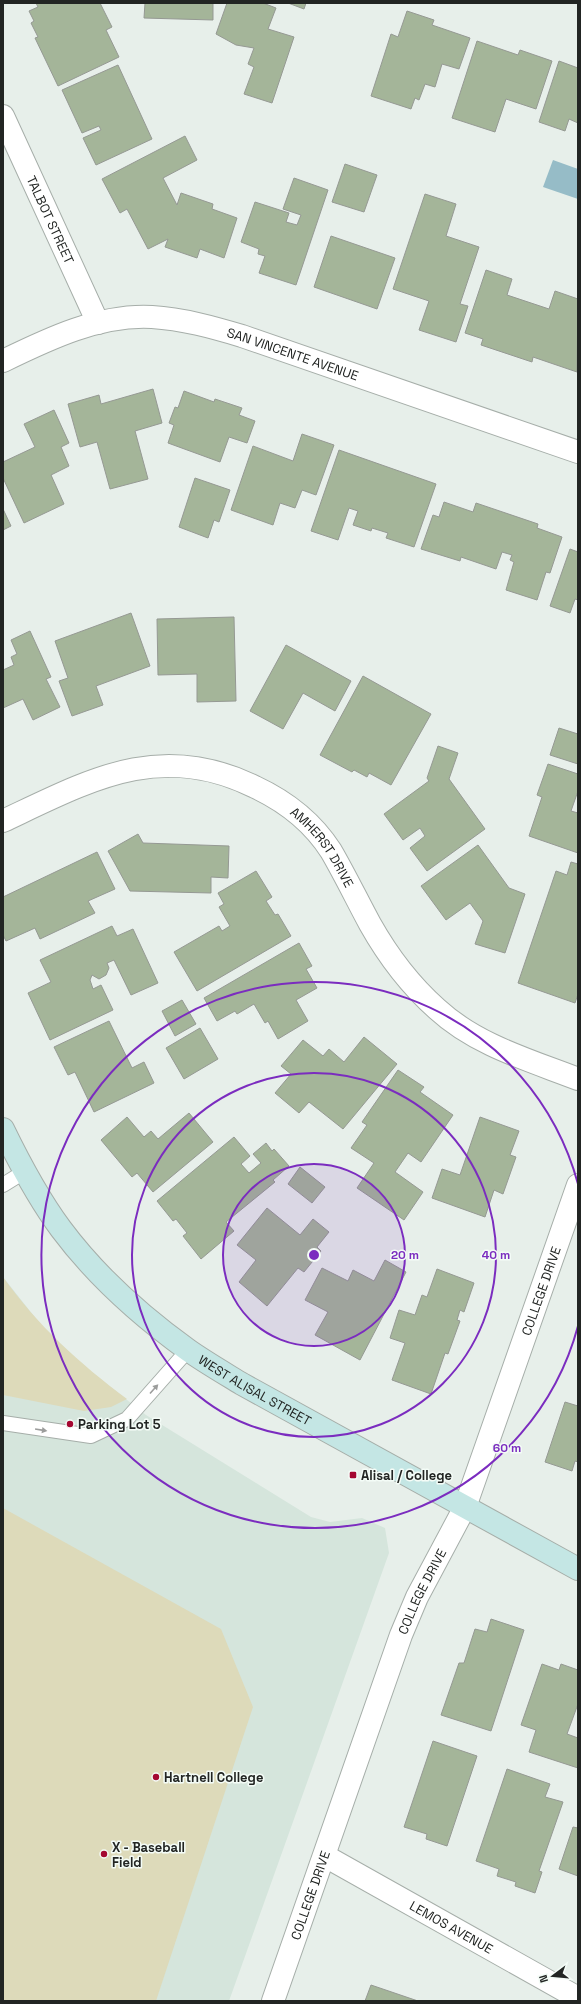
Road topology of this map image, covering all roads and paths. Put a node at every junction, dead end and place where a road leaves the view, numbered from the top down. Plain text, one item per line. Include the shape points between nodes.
1 (3, 116) edge
2 (98, 324) junction
3 (3, 361) edge
4 (578, 452) edge
5 (3, 821) edge
6 (578, 1079) edge
7 (3, 1129) edge
8 (24, 1172) junction
9 (3, 1185) edge
10 (578, 1185) edge
11 (188, 1350) junction
12 (3, 1424) edge
13 (465, 1507) junction
14 (578, 1569) edge
15 (325, 1856) junction
16 (578, 1998) edge
17 (273, 2001) edge

1 - 2 street, TALBOT STREET
2 - 3 street, SAN VINCENTE AVENUE via 66,333
2 - 4 street, SAN VINCENTE AVENUE via 126,318 151,317 208,326
5 - 6 street, AMHERST DRIVE via 72,788 136,768 156,765 186,766 214,770 239,779 277,799 309,823 330,850 387,952 403,974 438,1010 473,1035 496,1047
7 - 8 main road, WEST ALISAL STREET
8 - 9 lane
8 - 11 main road, WEST ALISAL STREET via 61,1229 100,1276
10 - 13 street, COLLEGE DRIVE
12 -> 11 lane via 91,1436 127,1419
11 - 13 main road, WEST ALISAL STREET via 242,1384
13 - 14 main road, WEST ALISAL STREET
13 - 15 street, COLLEGE DRIVE via 417,1597 401,1635
15 - 16 street, LEMOS AVENUE
15 - 17 street, COLLEGE DRIVE

